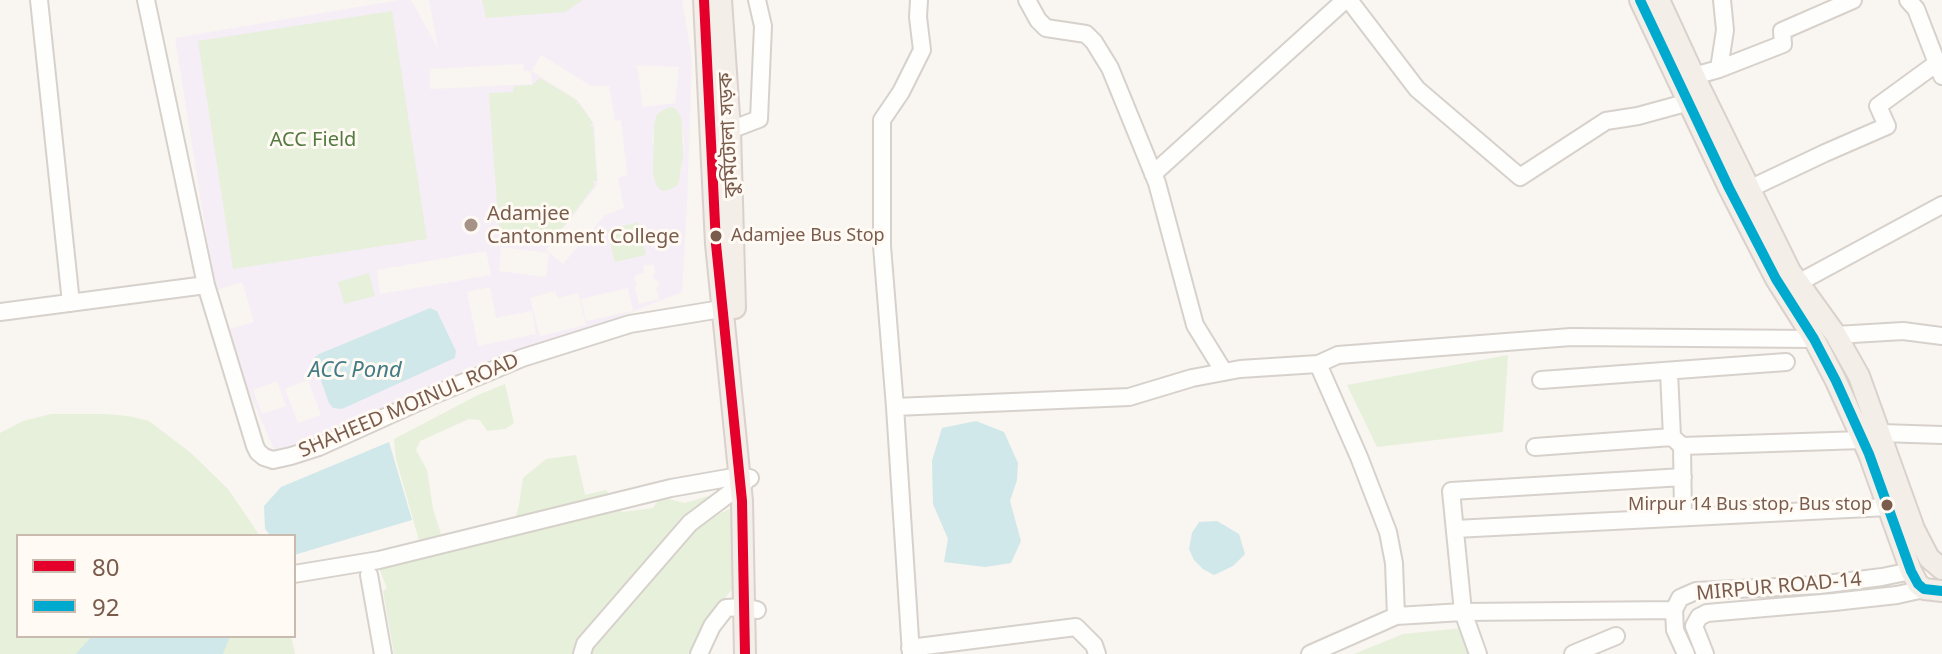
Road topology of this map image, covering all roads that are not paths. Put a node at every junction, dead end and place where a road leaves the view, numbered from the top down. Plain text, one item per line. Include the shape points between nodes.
1 (39, 0) edge
2 (146, 0) edge
3 (704, 0) edge
4 (721, 0) edge
5 (757, 0) edge
6 (919, 0) edge
7 (1027, 0) edge
8 (1347, 0) edge
9 (1640, 0) edge
10 (1659, 0) edge
11 (1722, 0) edge
12 (1853, 0) edge
13 (1908, 0) edge
14 (1719, 69) junction
15 (1939, 70) edge
16 (1694, 76) junction
17 (1689, 102) junction
18 (730, 130) junction
19 (1153, 174) junction
20 (1749, 189) junction
21 (1942, 205) edge
22 (1798, 283) junction
23 (206, 285) junction
24 (71, 303) junction
25 (729, 308) junction
26 (0, 312) edge
27 (1836, 335) junction
28 (1942, 336) edge
29 (1814, 339) junction
30 (1786, 362) dead end
31 (1318, 364) junction
32 (1224, 372) junction
33 (1669, 372) junction
34 (1541, 380) dead end
35 (895, 407) junction
36 (1942, 435) edge
37 (1872, 437) junction
38 (1677, 441) junction
39 (1535, 447) dead end
40 (1683, 477) junction
41 (743, 480) junction
42 (1888, 507) junction
43 (1683, 516) junction
44 (1455, 529) junction
45 (1936, 563) edge
46 (296, 574) edge
47 (369, 575) dead end
48 (1924, 584) edge
49 (750, 609) junction
50 (1674, 610) junction
51 (1463, 612) junction
52 (1396, 616) junction
53 (1616, 636) dead end
54 (910, 651) edge
55 (1578, 652) edge
56 (383, 654) edge
57 (582, 654) edge
58 (699, 654) edge
59 (745, 654) edge
60 (759, 654) edge
61 (1097, 654) edge
62 (1310, 654) edge
63 (1478, 654) edge
64 (1686, 654) edge
65 (1705, 654) edge

1 - 24 street
2 - 23 street, SHAHEED MOINUL ROAD
3 - 25 main road, কুর্মিটোলা সড়ক via 716,244
4 - 18 main road, কুর্মিটোলা সড়ক
5 - 18 street via 763,26 759,119
6 - 35 street via 922,50 882,120 882,246
7 - 19 street via 1046,28 1086,34 1094,42
8 - 17 street via 1417,89 1520,177 1606,121
8 - 19 street
9 - 17 main road
10 - 16 main road
11 - 14 street via 1725,30
12 - 14 street via 1782,31 1783,44
13 - 15 street
14 - 16 street
15 - 20 street via 1878,106 1887,126
16 - 20 main road
17 - 29 main road via 1776,279
18 - 25 main road, কুর্মিটোলা সড়ক
19 - 32 street via 1195,325
20 - 22 main road
21 - 22 street
22 - 27 main road
23 - 24 street
23 - 25 street, SHAHEED MOINUL ROAD via 255,446 273,460 319,447 522,358 630,324
24 - 26 street
25 - 41 main road, কুর্মিটোলা সড়ক
27 - 28 street via 1903,331
27 - 37 main road via 1859,376
29 - 31 street via 1571,337 1338,355
29 - 37 main road
30 - 33 street
31 - 32 street
31 - 52 street via 1388,532
32 - 35 street via 1129,397
33 - 34 street
33 - 38 street
35 - 54 street
36 - 37 street
37 - 38 street
37 - 42 main road
37 - 45 main road via 1914,529
38 - 39 street
38 - 40 street
40 - 43 street
40 - 44 street via 1451,491
41 - 46 street via 671,488 379,560
41 - 49 main road, কুর্মিটোলা সড়ক
41 - 57 street via 690,523 585,644
42 - 43 street
42 - 48 main road
43 - 44 street
44 - 51 street
47 - 56 street
48 - 50 street, MIRPUR ROAD-14 via 1882,577 1696,591 1680,598
48 - 65 street, MIRPUR ROAD-14 via 1897,595 1707,613 1694,626
49 - 58 street via 726,608
49 - 59 main road, কুর্মিটোলা সড়ক
49 - 60 main road, কুর্মিটোলা সড়ক
50 - 51 street
50 - 64 street, MIRPUR ROAD-14 via 1675,630
51 - 52 street
51 - 63 street
52 - 62 street
53 - 55 street
54 - 61 street via 1076,627

